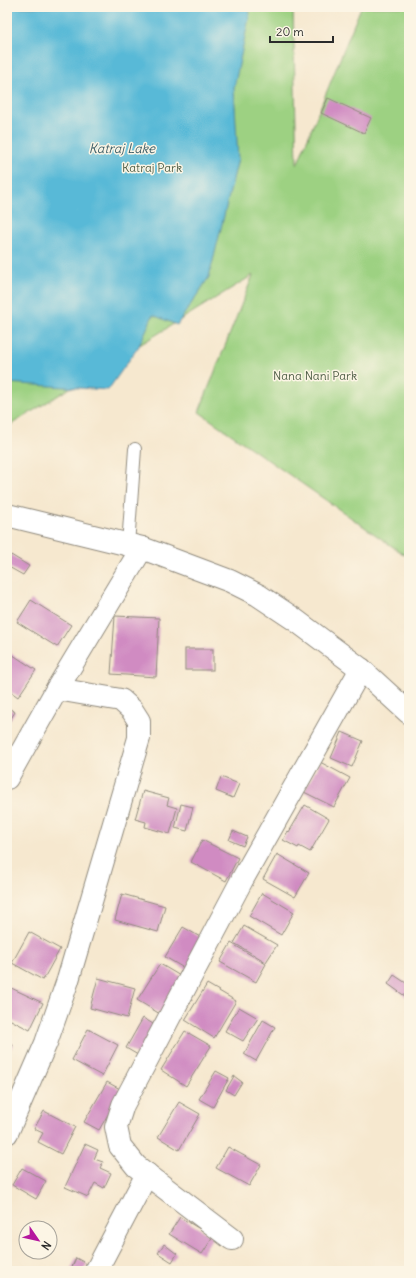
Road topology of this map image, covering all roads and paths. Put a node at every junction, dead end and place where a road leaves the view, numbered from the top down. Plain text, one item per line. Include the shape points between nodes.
1 (135, 449) dead end
2 (7, 515) edge
3 (135, 547) junction
4 (361, 668) junction
5 (57, 689) junction
6 (409, 713) edge
7 (7, 778) edge
8 (7, 1133) edge
9 (147, 1174) junction
10 (232, 1239) dead end
11 (96, 1271) edge

1 - 3 lane
2 - 3 street
3 - 4 street via 230,581 258,595
3 - 5 street
4 - 6 street
4 - 9 street via 242,880 124,1105 116,1127 120,1146 136,1166
5 - 7 street
5 - 8 street via 121,700 132,710 139,722 139,738 68,980 46,1043
9 - 10 street
9 - 11 street

